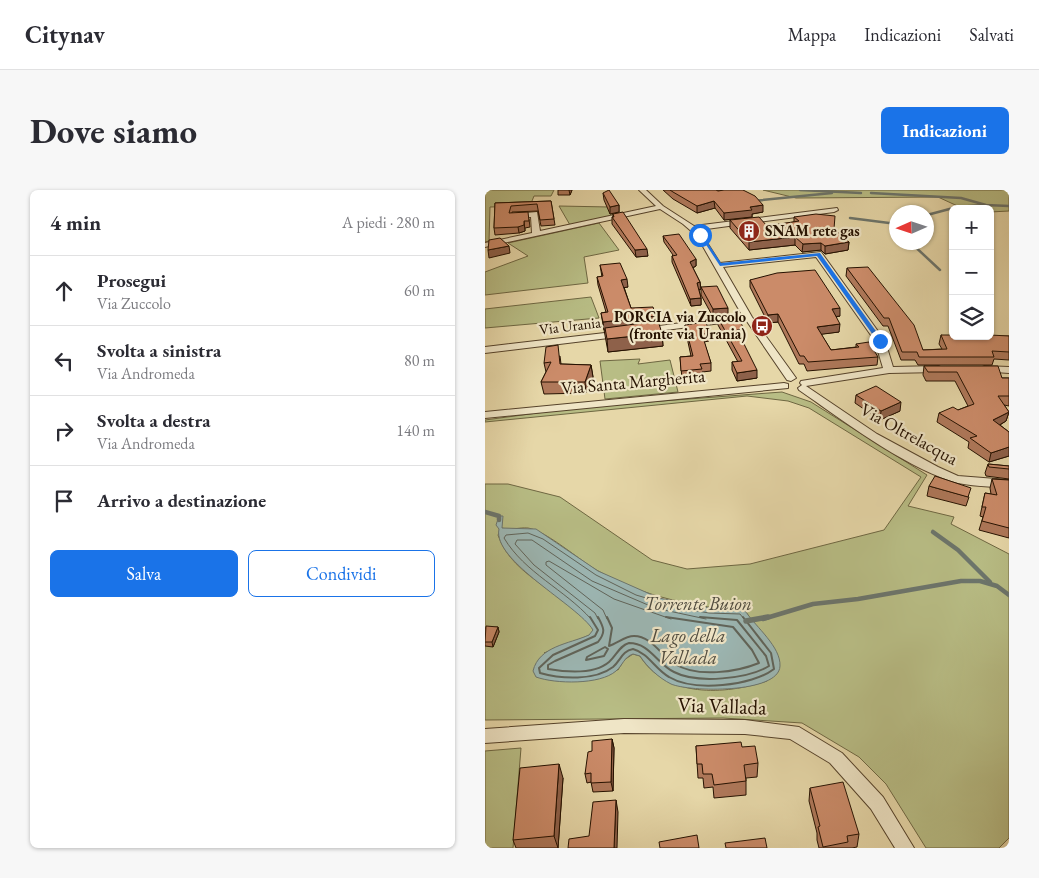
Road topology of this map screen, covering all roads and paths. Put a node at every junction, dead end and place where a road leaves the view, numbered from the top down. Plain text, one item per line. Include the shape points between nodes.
1 (642, 190) edge
2 (661, 207) junction
3 (835, 210) dead end
4 (515, 216) edge
5 (694, 228) junction
6 (536, 233) junction
7 (485, 245) edge
8 (720, 265) junction
9 (748, 317) junction
10 (485, 350) edge
11 (945, 369) edge
12 (971, 369) edge
13 (889, 370) junction
14 (1009, 370) edge
15 (787, 382) junction
16 (804, 386) junction
17 (485, 415) edge
18 (1009, 484) edge
19 (485, 736) edge
20 (905, 848) edge

1 - 2 street
2 - 5 street
2 - 6 street
3 - 5 street
4 - 6 street via 534,214
5 - 8 street
6 - 7 street
8 - 9 street
8 - 13 street via 818,254 880,341
9 - 10 street, Via Urania
9 - 15 street
11 - 13 street
12 - 14 street
13 - 16 street
15 - 16 street, Via Santa Margherita via 790,390
15 - 17 street, Via Santa Margherita
16 - 18 street, Via Oltrelacqua via 873,436 934,470 956,479
19 - 20 street, Via Vallada via 625,726 745,727 793,732 836,758 877,803

